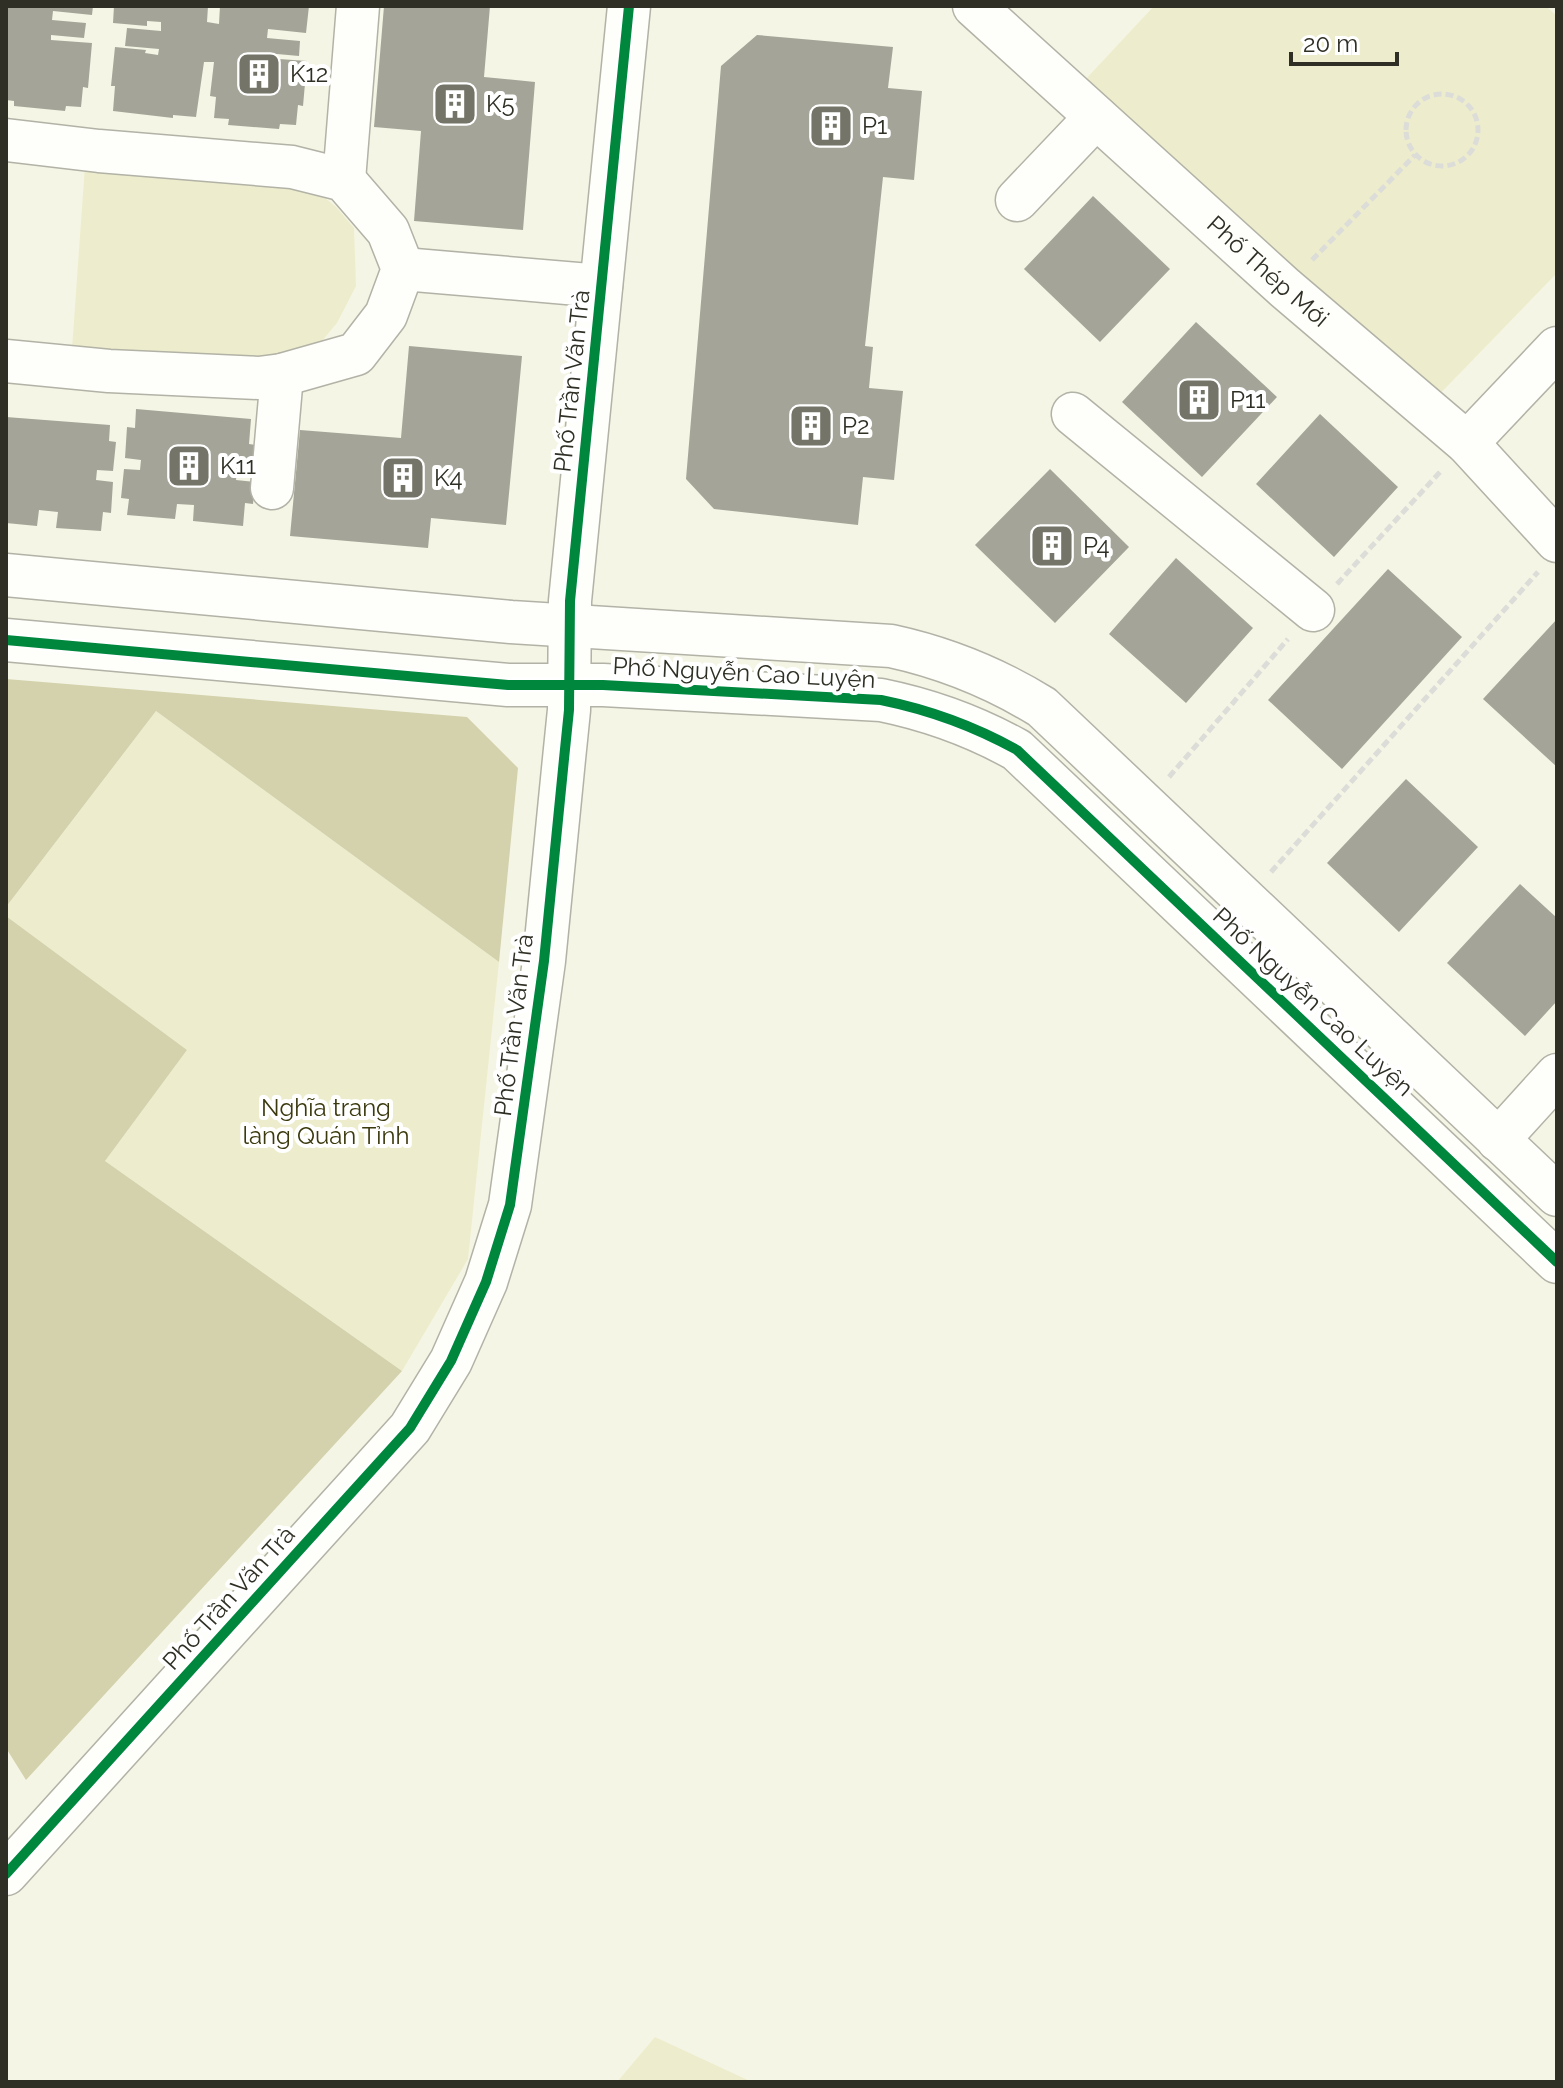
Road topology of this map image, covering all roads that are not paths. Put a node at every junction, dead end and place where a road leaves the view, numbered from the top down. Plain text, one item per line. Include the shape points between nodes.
1 (358, 6) edge
2 (629, 6) edge
3 (974, 6) edge
4 (1096, 117) junction
5 (6, 140) edge
6 (344, 180) junction
7 (1017, 200) dead end
8 (403, 269) junction
9 (601, 286) junction
10 (1557, 348) edge
11 (6, 361) edge
12 (282, 375) junction
13 (1073, 414) dead end
14 (1467, 443) junction
15 (272, 488) dead end
16 (1552, 552) edge
17 (6, 575) edge
18 (1313, 610) dead end
19 (570, 624) junction
20 (6, 640) edge
21 (569, 685) junction
22 (1557, 1075) edge
23 (1498, 1140) junction
24 (1557, 1195) edge
25 (1557, 1262) edge
26 (6, 1874) edge

1 - 6 street
2 - 9 street, Phố Trần Văn Trà
3 - 4 street, Phố Thép Mới
4 - 7 street
4 - 14 street, Phố Thép Mới
5 - 6 street via 292,167
6 - 8 street via 388,231
8 - 9 street
8 - 12 street via 386,315 356,354
9 - 19 street, Phố Trần Văn Trà
10 - 14 street
11 - 12 street via 109,371
12 - 15 street
13 - 18 street
14 - 16 street, Phố Thép Mới
17 - 19 street, Phố Nguyễn Cao Luyện
19 - 21 street, Phố Trần Văn Trà
19 - 23 street, Phố Nguyễn Cao Luyện via 891,646 934,655 1009,687 1042,707
20 - 21 street, Phố Nguyễn Cao Luyện via 508,685
21 - 25 street, Phố Nguyễn Cao Luyện via 881,700 951,719 1017,750
21 - 26 street, Phố Trần Văn Trà via 544,961 510,1205 486,1282 451,1361 410,1428
22 - 23 street
23 - 24 street, Phố Nguyễn Cao Luyện

